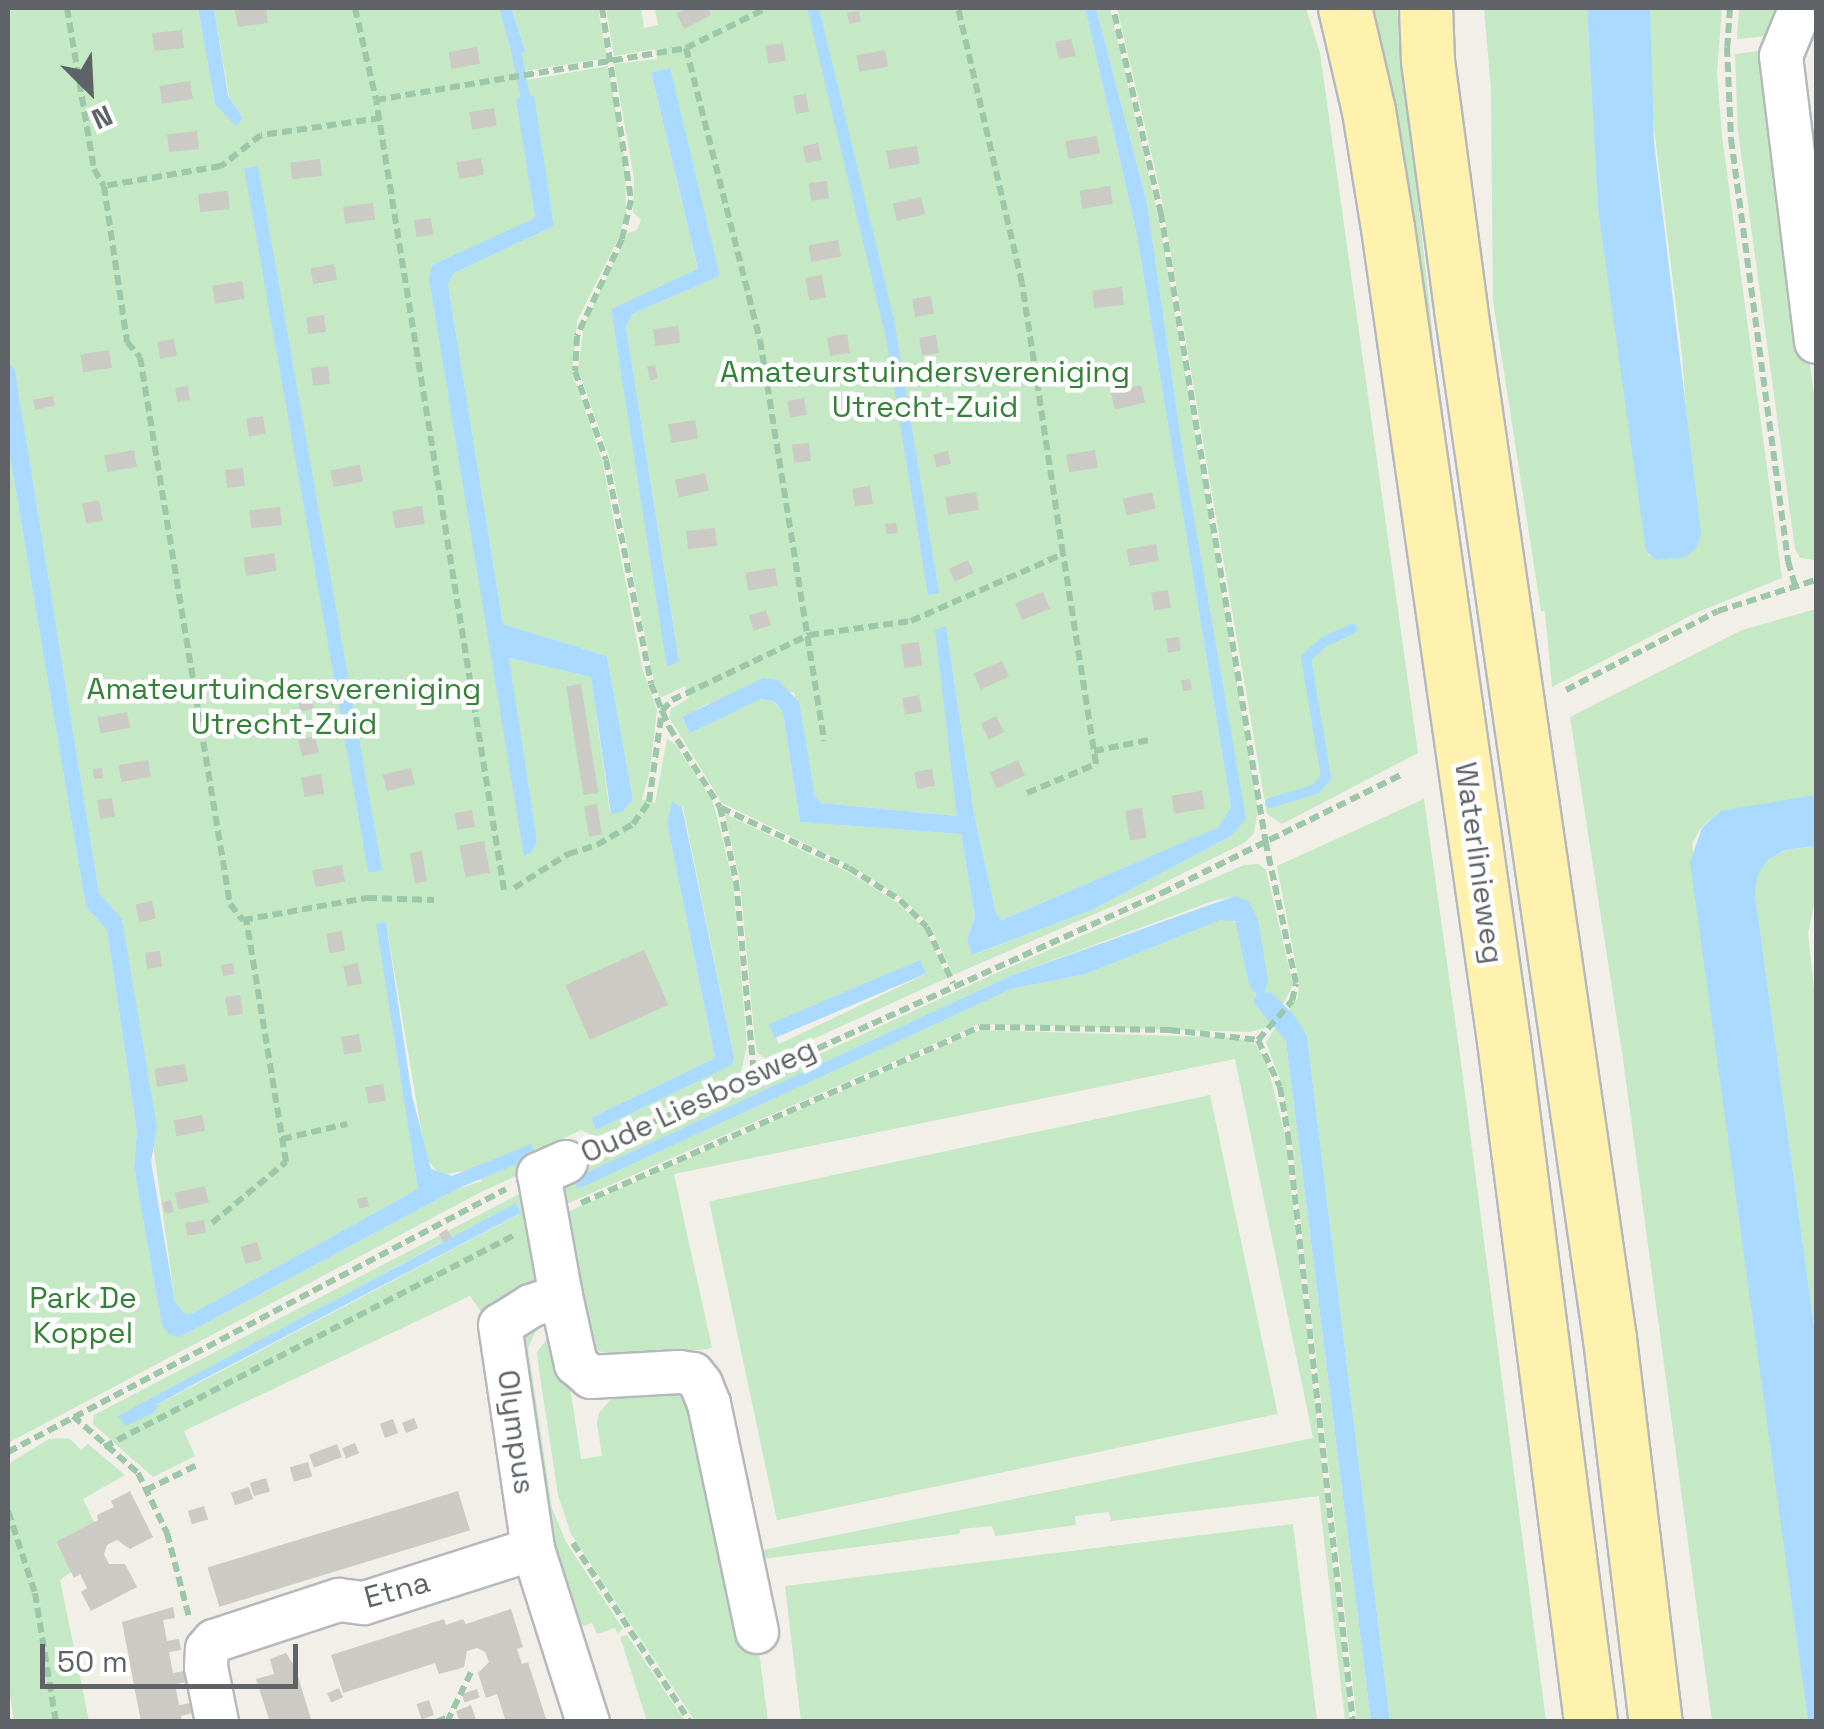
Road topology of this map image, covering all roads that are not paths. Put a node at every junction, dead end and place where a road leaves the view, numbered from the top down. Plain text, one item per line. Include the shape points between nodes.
1 (1345, 8) edge
2 (1426, 8) edge
3 (1809, 8) edge
4 (1816, 342) edge
5 (553, 1168) road end
6 (560, 1296) junction
7 (548, 1538) junction
8 (757, 1632) dead end
9 (217, 1722) edge
10 (588, 1722) edge
11 (1591, 1722) edge
12 (1656, 1722) edge

1 - 11 main road, Waterlinieweg via 1369,111 1396,287 1504,1041
2 - 12 main road, Waterlinieweg via 1460,309 1610,1339
3 - 4 street via 1780,56
5 - 6 street via 547,1217
6 - 7 street, Olympus via 500,1324
6 - 8 street via 576,1364 591,1377 679,1372 701,1384
7 - 9 street, Etna via 364,1603 339,1600 214,1641 206,1667
7 - 10 street, Olympus

